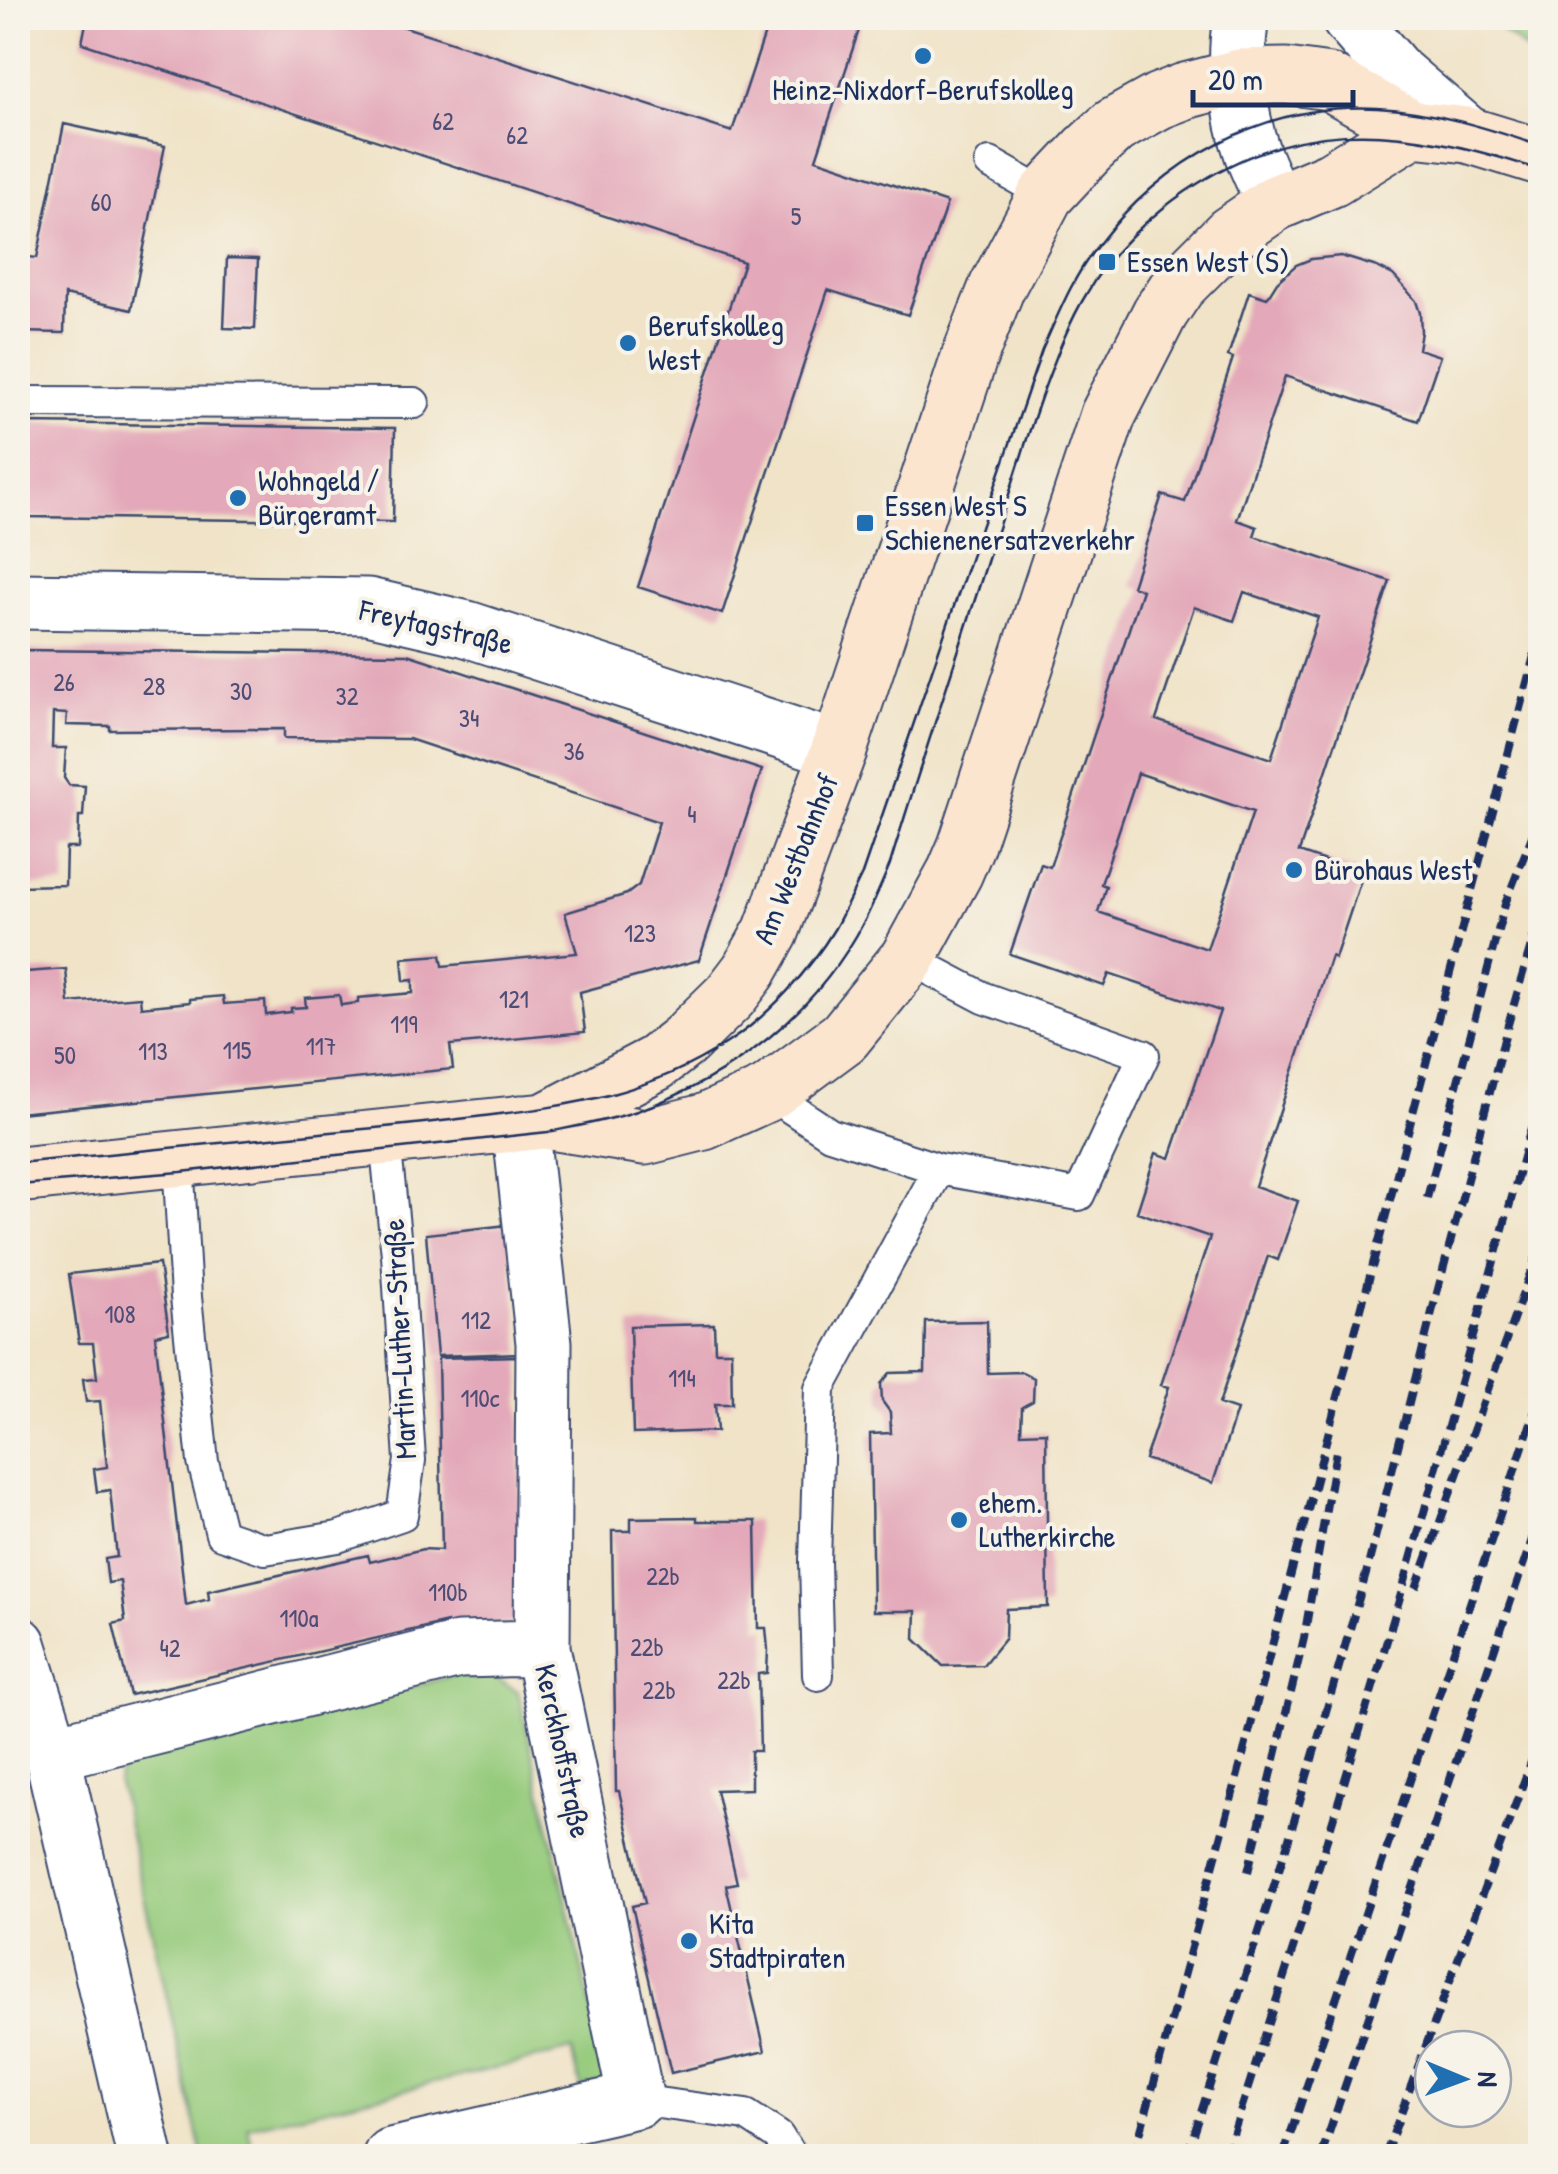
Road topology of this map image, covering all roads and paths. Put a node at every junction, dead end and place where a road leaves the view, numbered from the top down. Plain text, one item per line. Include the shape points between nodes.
1 (1241, 18) edge
2 (1349, 18) edge
3 (1240, 77) junction
4 (1414, 129) junction
5 (1468, 135) junction
6 (1540, 157) edge
7 (990, 163) dead end
8 (1046, 195) junction
9 (1275, 203) junction
10 (18, 402) edge
11 (414, 403) dead end
12 (18, 601) edge
13 (839, 750) junction
14 (908, 958) junction
15 (768, 1094) junction
16 (532, 1122) junction
17 (387, 1137) junction
18 (178, 1159) junction
19 (940, 1169) junction
20 (18, 1175) edge
21 (18, 1644) edge
22 (542, 1648) junction
23 (818, 1676) dead end
24 (52, 1753) junction
25 (636, 2100) junction
26 (145, 2156) edge
27 (392, 2156) edge
28 (791, 2156) edge

1 - 3 street
2 - 5 street via 1396,73
3 - 4 main road, Am Westbahnhof via 1330,82
3 - 8 main road, Am Westbahnhof via 1185,90 1114,126
3 - 9 street via 1245,130
4 - 5 main road
4 - 9 main road via 1332,179
5 - 6 main road
7 - 8 lane
8 - 13 main road, Am Westbahnhof via 968,358
9 - 14 main road via 1230,234 1178,286 1108,416 966,846
10 - 11 lane
12 - 13 street, Freytagstraße via 368,606 468,629
13 - 16 main road, Am Westbahnhof via 771,932 730,996 656,1063
14 - 15 main road via 844,1037
14 - 19 lane via 984,998 1144,1055 1080,1195
15 - 16 main road via 704,1122 645,1137
15 - 19 lane via 830,1134
16 - 17 main road
16 - 22 street via 544,1343
17 - 18 main road
17 - 18 lane, Martin-Luther-Straße via 410,1460 402,1515 338,1538 265,1549 221,1534 203,1462
18 - 20 main road
19 - 23 lane via 820,1388
21 - 24 street
22 - 24 street, Kerckhoffstraße via 459,1650
22 - 25 street, Kerckhoffstraße
24 - 26 street
25 - 27 street
25 - 28 lane via 746,2115 778,2136

